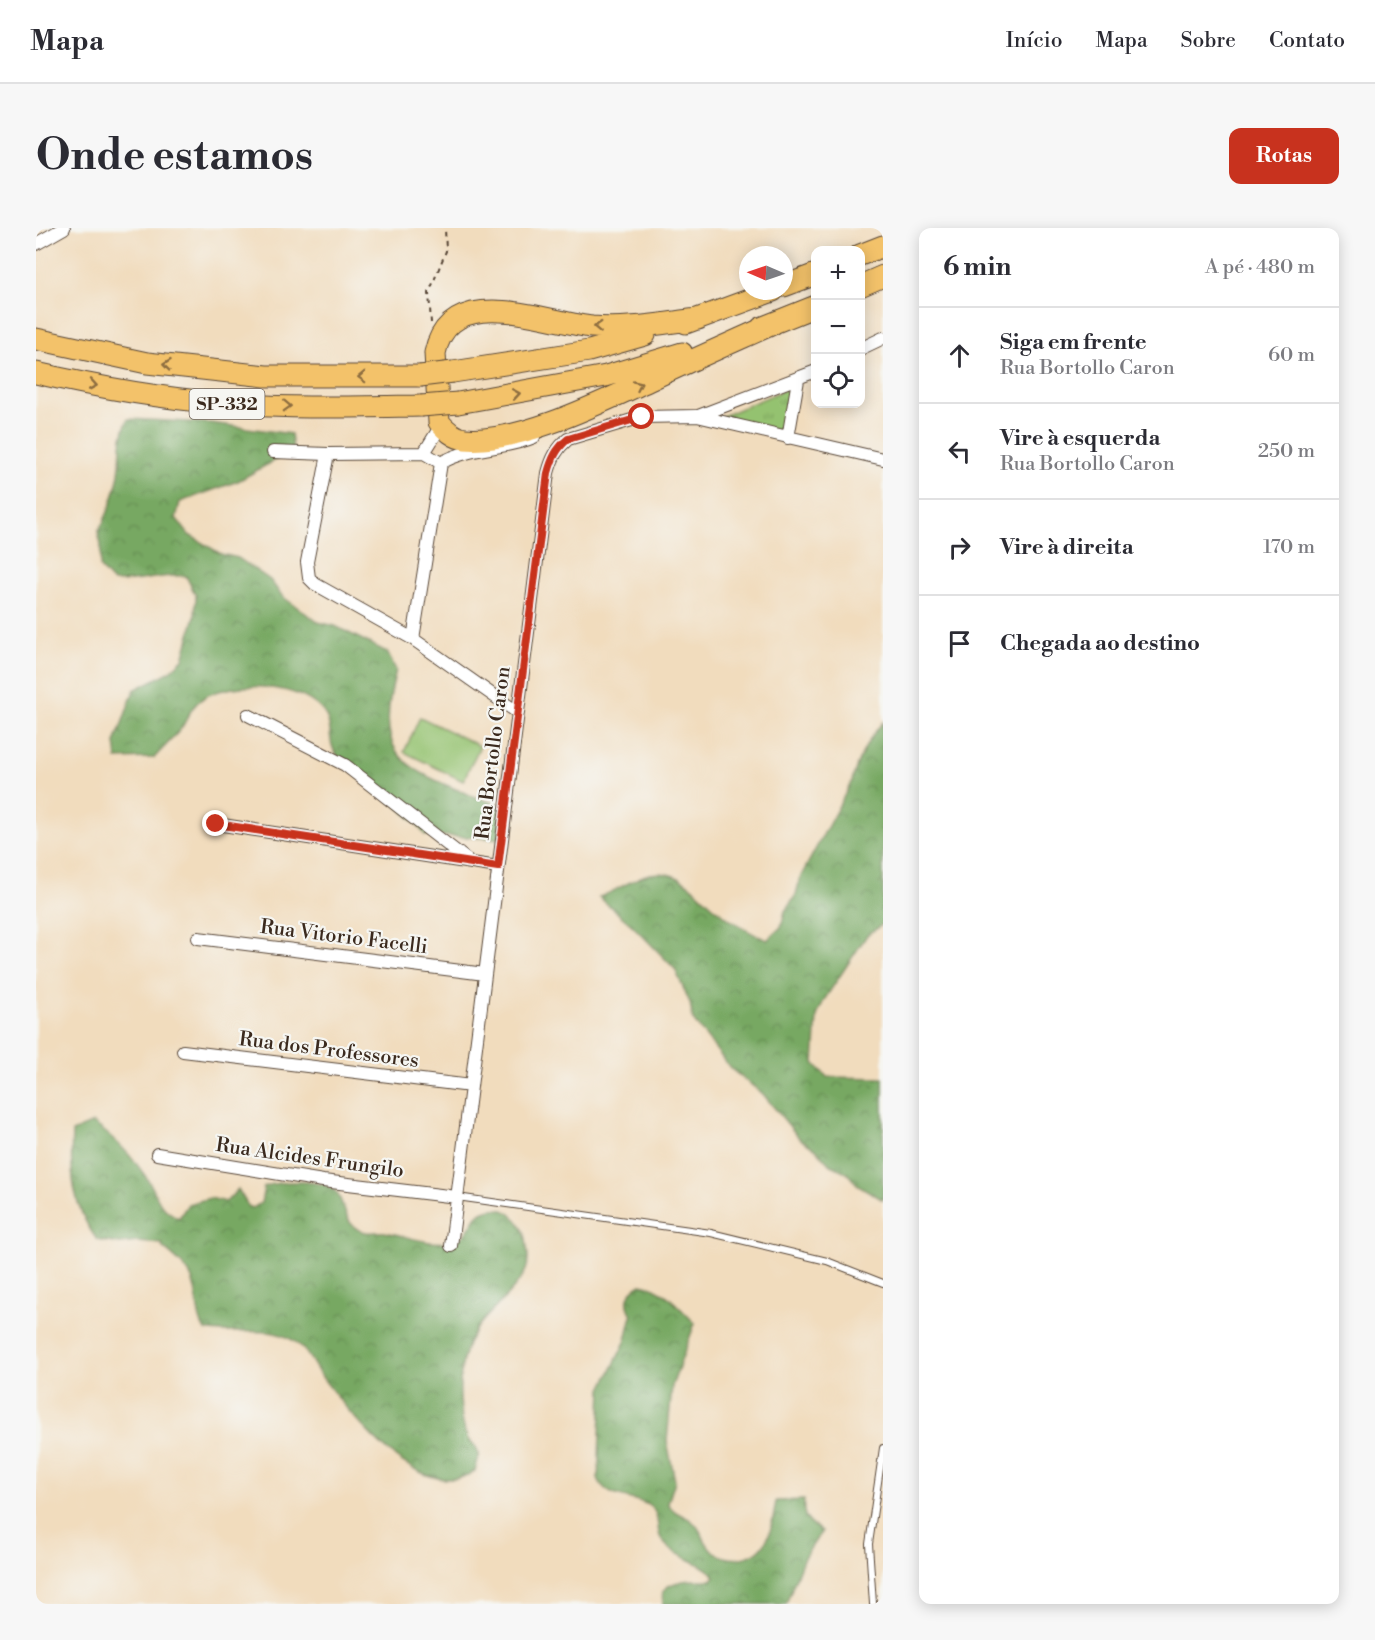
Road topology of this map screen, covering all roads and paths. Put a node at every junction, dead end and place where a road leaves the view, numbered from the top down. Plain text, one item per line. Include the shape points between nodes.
1 (64, 228) edge
2 (445, 228) edge
3 (36, 244) edge
4 (883, 246) edge
5 (865, 253) edge
6 (811, 276) edge
7 (883, 276) edge
8 (793, 283) edge
9 (865, 284) edge
10 (749, 300) edge
11 (811, 308) edge
12 (698, 319) junction
13 (773, 324) junction
14 (883, 338) edge
15 (36, 339) edge
16 (437, 342) junction
17 (865, 347) edge
18 (36, 373) edge
19 (811, 374) edge
20 (798, 380) junction
21 (585, 411) junction
22 (697, 416) junction
23 (439, 422) junction
24 (788, 438) junction
25 (273, 452) dead end
26 (424, 453) junction
27 (328, 454) junction
28 (883, 459) edge
29 (441, 463) junction
30 (413, 639) junction
31 (517, 712) junction
32 (248, 715) dead end
33 (216, 824) dead end
34 (472, 863) junction
35 (498, 867) junction
36 (198, 938) dead end
37 (485, 974) junction
38 (183, 1051) dead end
39 (471, 1086) junction
40 (157, 1154) dead end
41 (457, 1197) junction
42 (451, 1246) dead end
43 (883, 1283) edge
44 (883, 1448) edge
45 (873, 1604) edge

1 - 3 street
2 - 16 path via 446,251 428,300
4 - 5 highway
6 - 8 highway
7 - 9 highway
10 - 12 highway, SP-332
11 - 13 highway, SP-332
12 -> 15 highway, SP-332, bridge via 589,351 420,376 266,376 147,363
12 -> 16 highway via 625,328 593,327 517,312 483,311 462,315 450,323
18 -> 13 highway, SP-332, bridge via 221,404 421,406 606,376
21 -> 13 highway
14 - 17 street
16 - 23 highway
19 - 20 street
20 - 22 street
20 - 24 street
21 - 23 highway via 500,436 466,439 455,436
21 - 29 street via 515,445 473,451
22 - 24 street
22 - 31 street, Rua Bortollo Caron via 642,417 568,439 559,446 548,473
23 - 26 street
24 - 28 street
25 - 27 street
26 - 27 street
26 - 29 street
27 - 30 street via 307,562 309,578
29 - 30 street
30 - 31 street
31 - 35 street, Rua Bortollo Caron
32 - 34 street via 345,765
33 - 34 street
34 - 35 street
35 - 37 street, Rua Bortollo Caron
36 - 37 street, Rua Vitorio Facelli
37 - 39 street, Rua Bortollo Caron
38 - 39 street, Rua dos Professores
39 - 41 street, Rua Bortollo Caron
40 - 41 street, Rua Alcides Frungilo via 323,1181
41 - 42 street, Rua Bortollo Caron
41 - 43 lane via 711,1233 827,1261
44 - 45 lane via 869,1544

